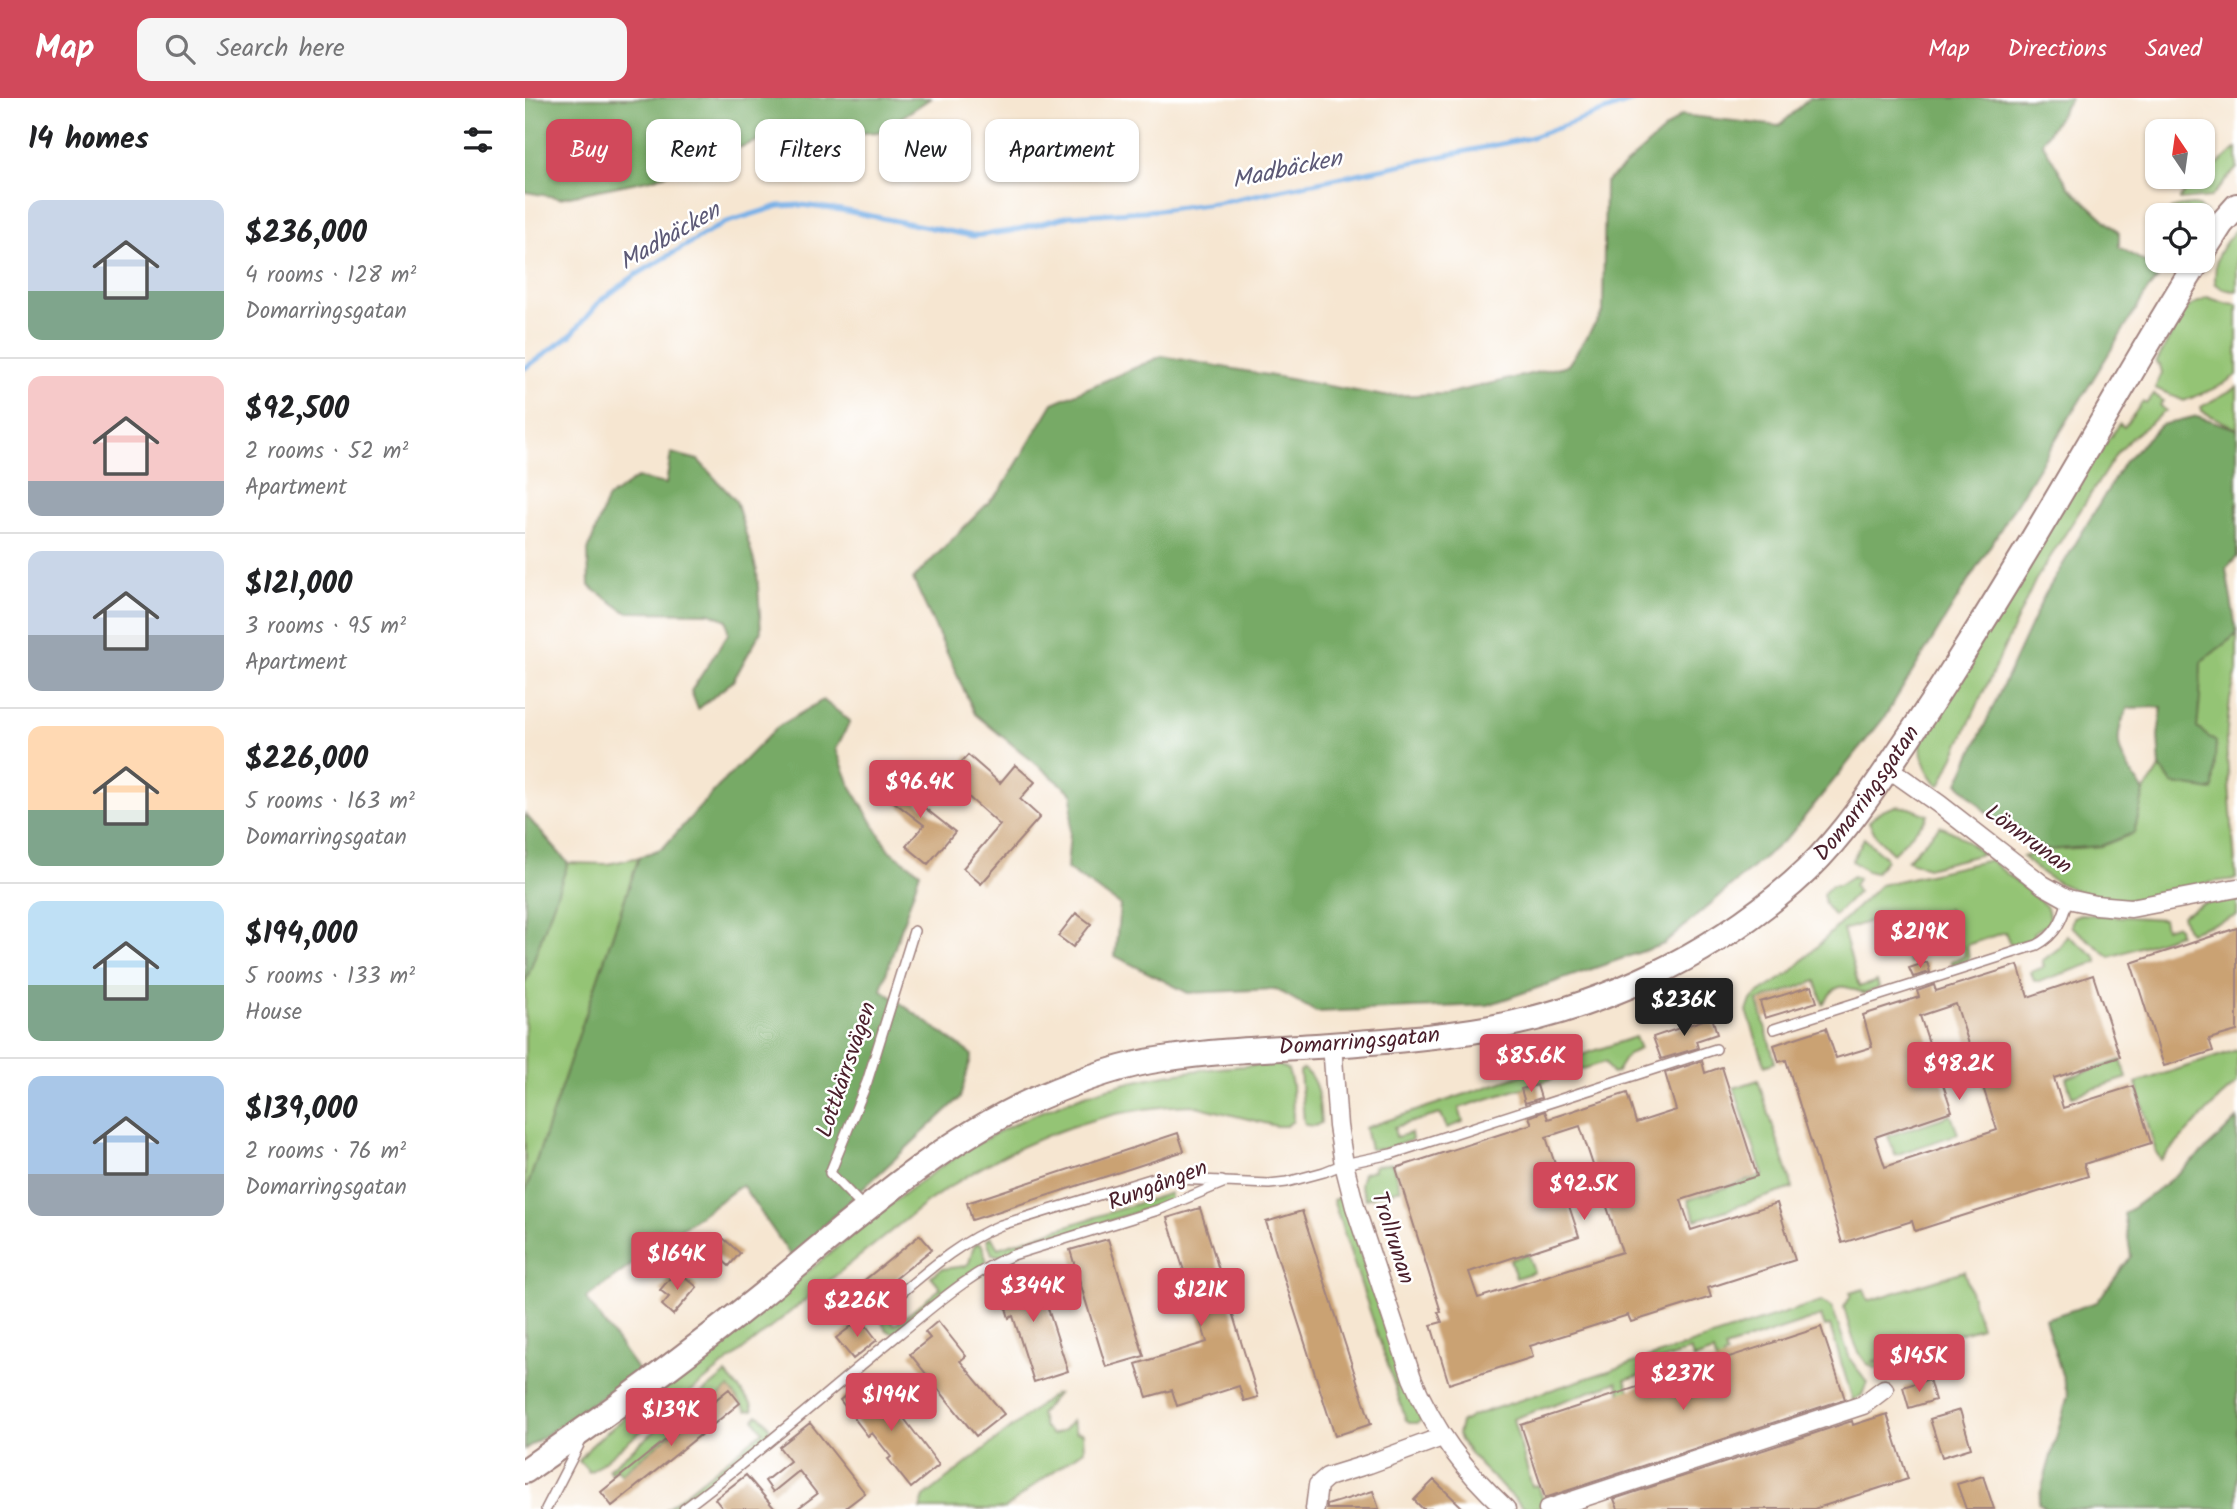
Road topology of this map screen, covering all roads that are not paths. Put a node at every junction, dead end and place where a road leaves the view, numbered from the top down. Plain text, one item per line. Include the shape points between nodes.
1 (2237, 206) edge
2 (2215, 233) edge
3 (2190, 273) edge
4 (1888, 768) junction
5 (2237, 888) edge
6 (2068, 899) junction
7 (915, 932) dead end
8 (1774, 1029) dead end
9 (1332, 1044) junction
10 (1716, 1049) dead end
11 (1343, 1164) junction
12 (1225, 1182) junction
13 (866, 1210) junction
14 (883, 1308) dead end
15 (1884, 1389) dead end
16 (586, 1430) junction
17 (1442, 1437) junction
18 (525, 1471) edge
19 (546, 1509) edge
20 (684, 1509) edge
21 (1315, 1509) edge
22 (1506, 1509) edge
23 (1548, 1509) edge

1 - 2 street
3 - 4 street, Domarringsgatan via 1964,652
4 - 6 street, Lönnrunan
4 - 9 street, Domarringsgatan via 1833,845 1793,883 1679,963 1552,1013 1489,1028
5 - 6 street, Lönnrunan via 2131,908
6 - 8 lane via 2054,932 2037,945
7 - 13 lane, Lottkärrsvägen via 867,1082 830,1173
9 - 11 street, Trollrunan
9 - 13 street, Domarringsgatan via 1157,1060 1078,1083 1038,1098 961,1140
10 - 11 lane, Rungången via 1391,1154
11 - 12 lane, Rungången via 1287,1182
11 - 17 street, Trollrunan via 1412,1378
12 - 14 lane via 1154,1178 1001,1225 953,1251
12 - 20 lane, Rungången via 1158,1210 990,1265
13 - 16 street, Domarringsgatan via 696,1349
15 - 23 street via 1863,1405
16 - 18 street, Domarringsgatan
16 - 19 lane
17 - 21 street via 1327,1477 1318,1485
17 - 22 street, Trollrunan

